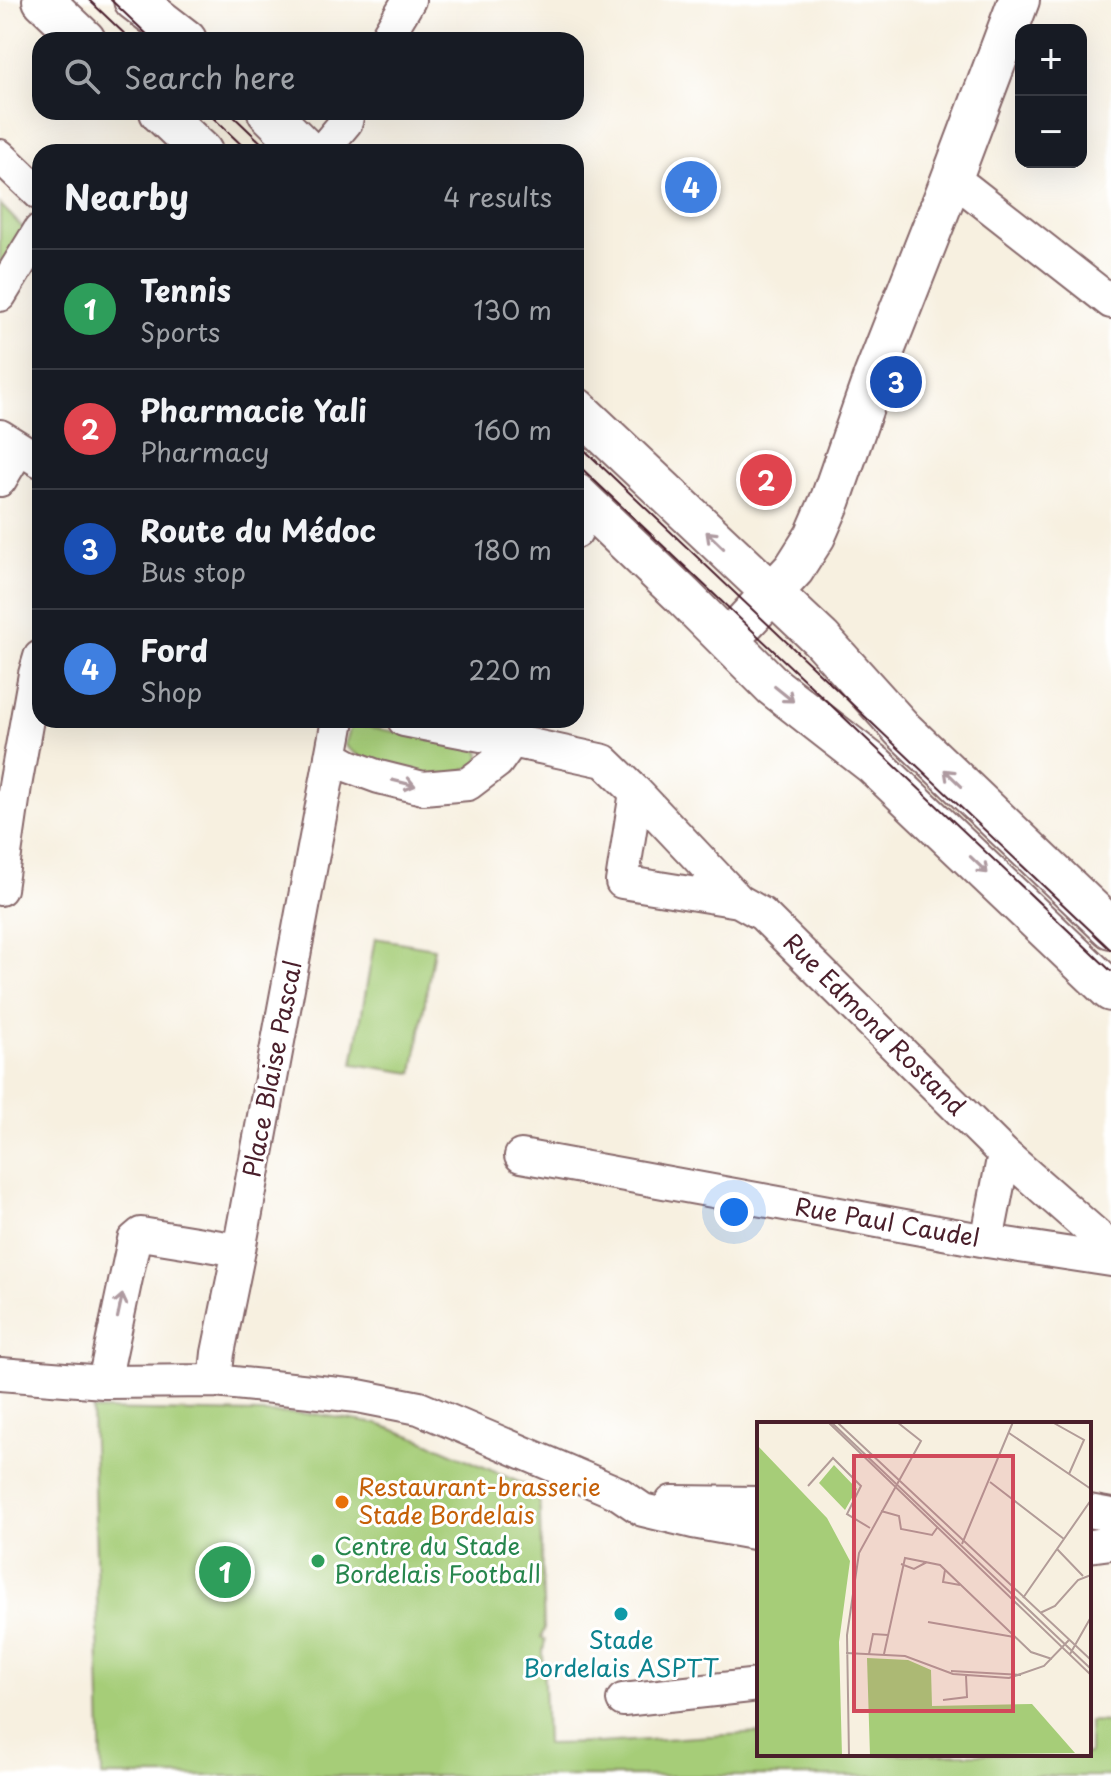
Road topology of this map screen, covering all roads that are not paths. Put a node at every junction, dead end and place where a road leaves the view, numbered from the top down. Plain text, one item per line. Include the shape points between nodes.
1 (43, 0) edge
2 (134, 0) edge
3 (409, 0) edge
4 (1019, 0) edge
5 (77, 32) edge
6 (176, 32) edge
7 (390, 32) edge
8 (168, 120) edge
9 (276, 120) edge
10 (346, 120) edge
11 (194, 144) edge
12 (300, 144) edge
13 (328, 144) edge
14 (0, 156) edge
15 (950, 183) junction
16 (32, 186) edge
17 (32, 243) edge
18 (0, 295) edge
19 (1111, 302) edge
20 (584, 416) edge
21 (20, 448) edge
22 (0, 480) edge
23 (584, 513) edge
24 (773, 593) junction
25 (728, 640) junction
26 (32, 691) edge
27 (336, 728) edge
28 (445, 728) edge
29 (512, 741) junction
30 (331, 756) junction
31 (636, 792) junction
32 (0, 889) edge
33 (739, 901) junction
34 (1111, 928) edge
35 (1111, 991) edge
36 (1004, 1154) junction
37 (521, 1156) dead end
38 (987, 1241) junction
39 (1111, 1248) edge
40 (239, 1250) junction
41 (1111, 1260) edge
42 (0, 1374) edge
43 (215, 1381) junction
44 (104, 1382) junction
45 (618, 1493) junction
46 (757, 1503) edge
47 (1091, 1511) edge
48 (1111, 1515) edge
49 (757, 1534) edge
50 (1111, 1543) edge
51 (1091, 1546) edge
52 (757, 1685) edge
53 (623, 1700) dead end

1 - 5 main road
2 - 6 main road
3 - 7 street
4 - 15 main road
8 - 11 main road
9 - 12 main road
10 - 13 street
14 - 16 street
15 - 19 street via 967,189
15 - 24 main road via 821,524
17 - 18 street
24 -> 20 main road
21 - 22 street
23 - 25 main road
24 - 25 main road
34 -> 24 main road via 903,730
25 -> 35 main road via 774,687 874,765
26 - 32 street
27 - 30 street, Place Blaise Pascal
28 - 29 street
30 -> 29 street via 379,777 423,788 468,784 497,762
29 - 31 street, Rue Edmond Rostand via 604,761
30 - 40 street, Place Blaise Pascal
31 - 33 street, Rue Edmond Rostand
31 - 33 street, Rue Edmond Rostand via 622,882
33 - 36 street, Rue Edmond Rostand via 762,914
36 - 38 street
36 - 39 street, Rue Edmond Rostand
37 - 38 street, Rue Paul Caudel
38 - 41 street, Rue Paul Caudel
40 - 43 street, Place Blaise Pascal
44 -> 40 street via 134,1240 141,1234
42 - 44 street
43 - 44 street
43 - 45 street via 419,1408
45 - 46 street via 669,1502
45 - 49 street via 643,1510
47 - 48 street
50 - 51 street
52 - 53 street

